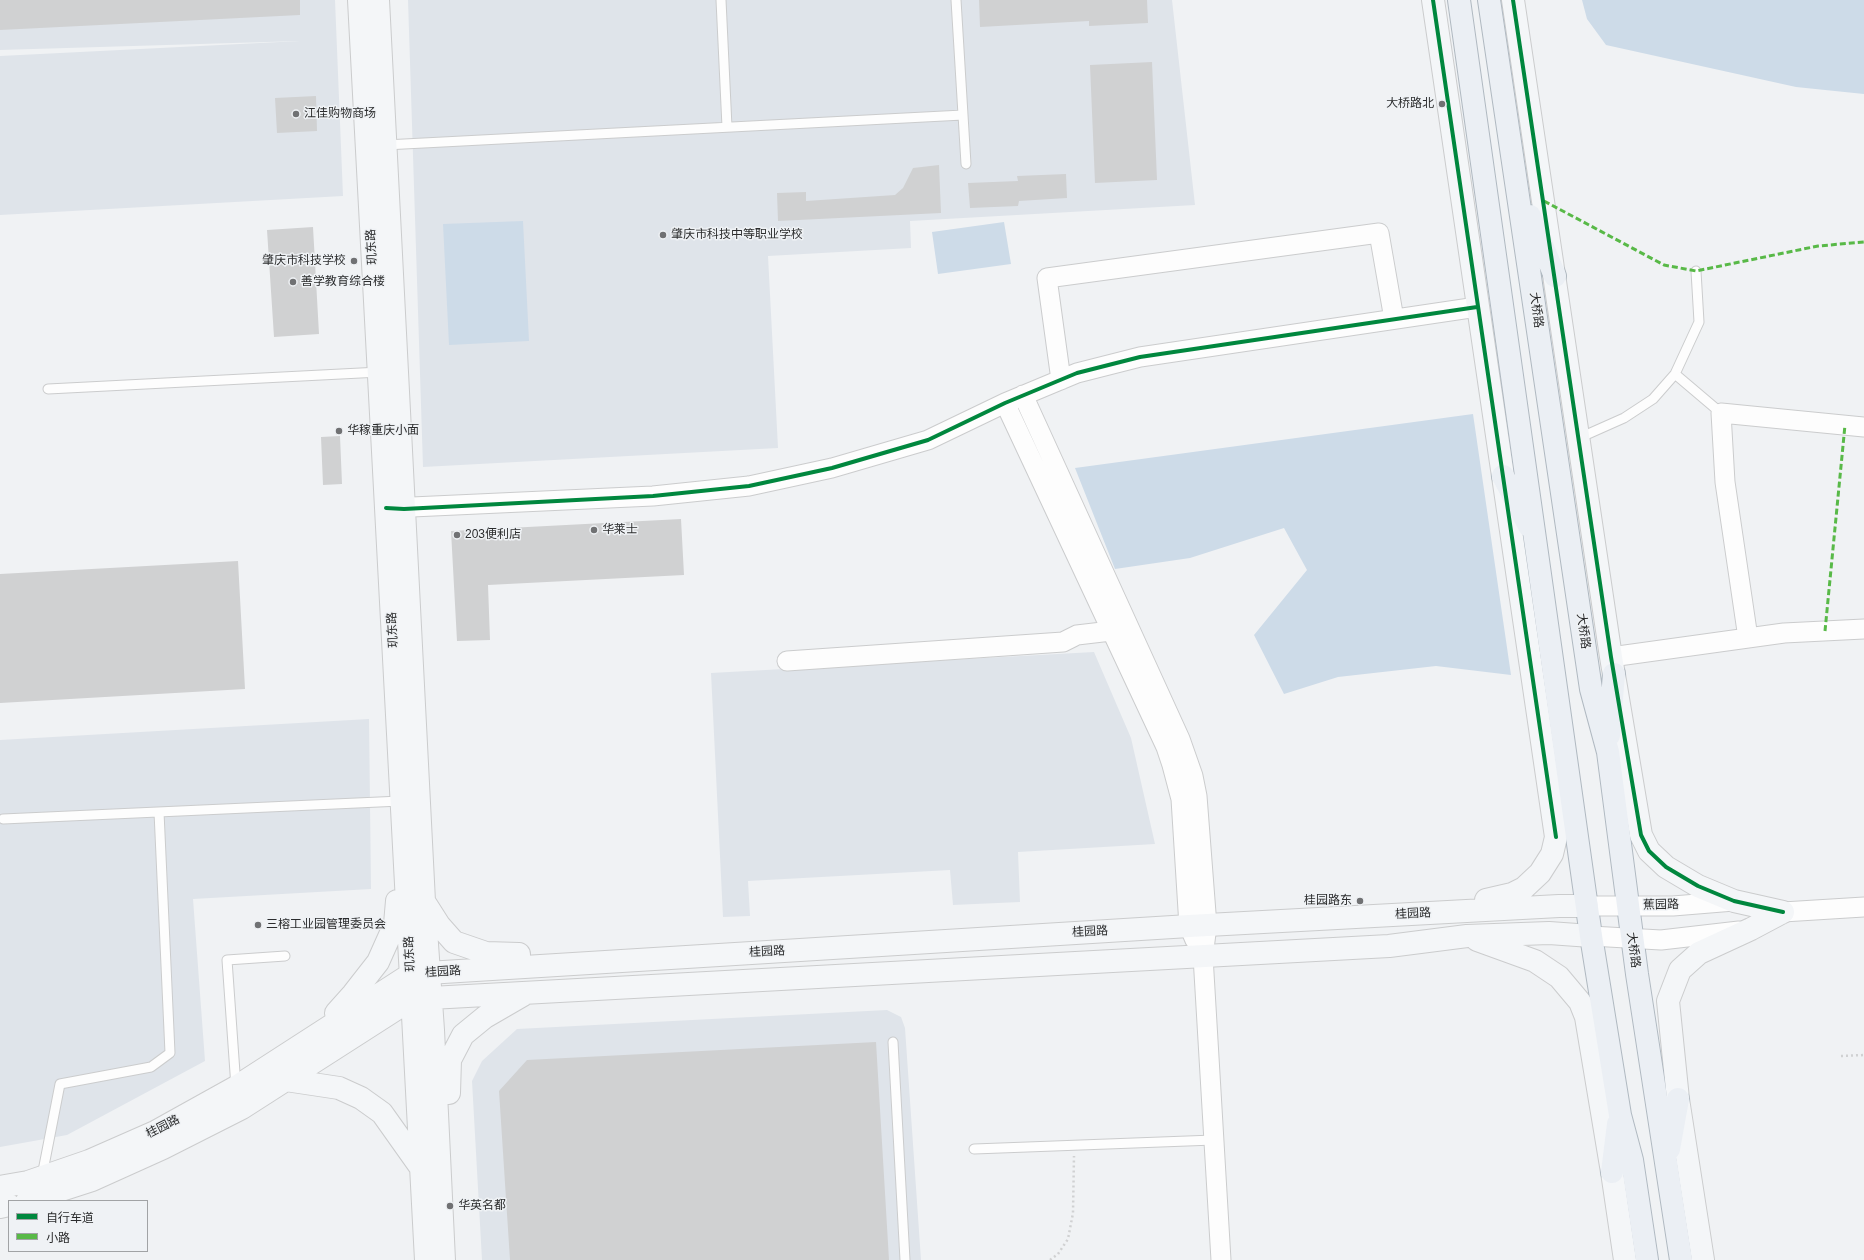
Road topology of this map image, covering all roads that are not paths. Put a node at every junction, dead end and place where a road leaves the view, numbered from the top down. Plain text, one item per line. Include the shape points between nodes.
1 (359, 0) edge
2 (378, 0) edge
3 (721, 0) edge
4 (956, 0) edge
5 (1433, 0) edge
6 (1489, 0) edge
7 (1513, 0) edge
8 (1459, 3) edge
9 (963, 115) junction
10 (727, 127) junction
11 (385, 144) junction
12 (966, 164) dead end
13 (1518, 186) junction
14 (1696, 271) dead end
15 (1555, 276) junction
16 (1477, 307) junction
17 (1394, 319) junction
18 (388, 372) junction
19 (1676, 374) junction
20 (1061, 380) junction
21 (48, 389) dead end
22 (1023, 395) junction
23 (1005, 402) junction
24 (1721, 412) junction
25 (1864, 427) edge
26 (1579, 438) junction
27 (1503, 476) junction
28 (395, 509) junction
29 (1537, 541) junction
30 (1864, 629) edge
31 (1111, 631) junction
32 (1748, 638) junction
33 (787, 661) dead end
34 (1612, 666) junction
35 (1608, 752) junction
36 (410, 801) junction
37 (159, 812) junction
38 (3, 819) dead end
39 (405, 865) junction
40 (424, 901) junction
41 (1734, 901) junction
42 (1587, 906) junction
43 (1627, 906) junction
44 (1864, 907) edge
45 (1783, 912) junction
46 (1426, 913) junction
47 (1198, 926) junction
48 (1751, 929) junction
49 (1467, 936) junction
50 (1591, 936) junction
51 (1632, 938) junction
52 (285, 956) dead end
53 (1203, 956) junction
54 (576, 964) junction
55 (420, 974) junction
56 (528, 992) junction
57 (422, 998) junction
58 (311, 1038) junction
59 (893, 1042) dead end
60 (286, 1080) junction
61 (239, 1097) junction
62 (1678, 1099) junction
63 (1620, 1115) junction
64 (1214, 1140) junction
65 (974, 1149) dead end
66 (430, 1162) junction
67 (1666, 1164) junction
68 (1612, 1172) junction
69 (42, 1178) junction
70 (0, 1187) edge
71 (32, 1200) edge
72 (426, 1260) edge
73 (444, 1260) edge
74 (904, 1260) edge
75 (1221, 1260) edge
76 (1624, 1260) edge
77 (1647, 1260) edge
78 (1681, 1260) edge
79 (1703, 1260) edge

1 - 18 main road, 玑东路
2 - 11 main road, 玑东路
3 - 10 lane
4 - 9 lane
5 - 16 main road
6 - 13 main road, 大桥路
7 - 15 main road
8 - 29 main road
9 - 10 lane
9 - 12 lane
10 - 11 lane
11 - 18 main road, 玑东路
13 - 15 main road
13 - 35 main road, 大桥路 via 1591,689
14 - 19 lane via 1699,322
15 - 26 main road
16 - 17 street
16 - 27 main road
17 - 20 street via 1140,357 1077,373
17 - 20 street via 1378,233 1047,278
18 - 21 lane
18 - 28 main road, 玑东路
19 - 24 lane
19 - 26 lane via 1653,400 1624,418
20 - 22 street
22 - 23 street
22 - 47 street via 1186,756 1197,796
23 - 28 street via 928,440 832,468 749,486 653,496
23 - 31 street
24 - 25 street
24 - 32 street via 1725,482
26 - 34 main road
27 - 29 main road
27 - 46 main road via 1556,837 1552,854 1540,873 1524,888 1512,894
28 - 36 main road, 玑东路
29 - 42 main road
30 - 32 street via 1784,633
31 - 33 street via 1077,635 1063,642
31 - 47 street via 1166,747 1177,782
32 - 34 street
34 - 35 main road
34 - 41 main road via 1641,836 1649,851 1666,867 1698,886
35 - 43 main road, 大桥路
36 - 37 lane
36 - 39 main road, 玑东路
36 - 40 main road, 玑东路
37 - 38 lane
37 - 69 lane via 170,1053 151,1067 60,1084
39 - 55 main road, 玑东路
39 - 58 main road via 398,886 395,924 378,962 353,994
40 - 54 main road via 439,925 454,942 486,954 521,954
40 - 55 main road, 玑东路
41 - 43 street, 蕉园路 via 1673,906
41 - 45 main road
42 - 43 street, 蕉园路
42 - 46 main road, 桂园路
42 - 50 main road
43 - 51 main road, 大桥路
44 - 45 street
45 - 48 main road
46 - 47 main road, 桂园路
47 - 53 street
47 - 54 main road, 桂园路
48 - 51 street via 1662,940
48 - 62 main road via 1699,953 1680,970 1668,1000
49 - 50 main road, 桂园路 via 1549,933
49 - 53 main road, 桂园路 via 1389,946
49 - 68 main road via 1535,961 1559,978 1580,1002 1586,1017
50 - 51 street
50 - 63 main road
51 - 67 main road, 大桥路
52 - 61 lane via 227,960
53 - 56 main road, 桂园路
53 - 64 street
54 - 55 main road, 桂园路
55 - 57 main road, 玑东路
55 - 58 main road, 桂园路
56 - 57 main road, 桂园路
56 - 66 main road via 485,1017 463,1035 450,1060 447,1118
57 - 60 main road
57 - 66 main road, 玑东路
58 - 61 main road, 桂园路
59 - 74 lane
60 - 61 main road
60 - 66 main road via 339,1088 361,1098 382,1113
61 - 69 main road, 桂园路 via 89,1161
61 - 71 main road via 163,1148 92,1180
62 - 67 main road
62 - 79 main road
63 - 68 main road
63 - 77 main road via 1632,1160
64 - 65 lane
64 - 75 street
66 - 72 main road, 玑东路
66 - 73 main road, 玑东路
67 - 78 main road, 大桥路
68 - 76 main road
69 - 70 main road, 桂园路
69 - 71 lane

